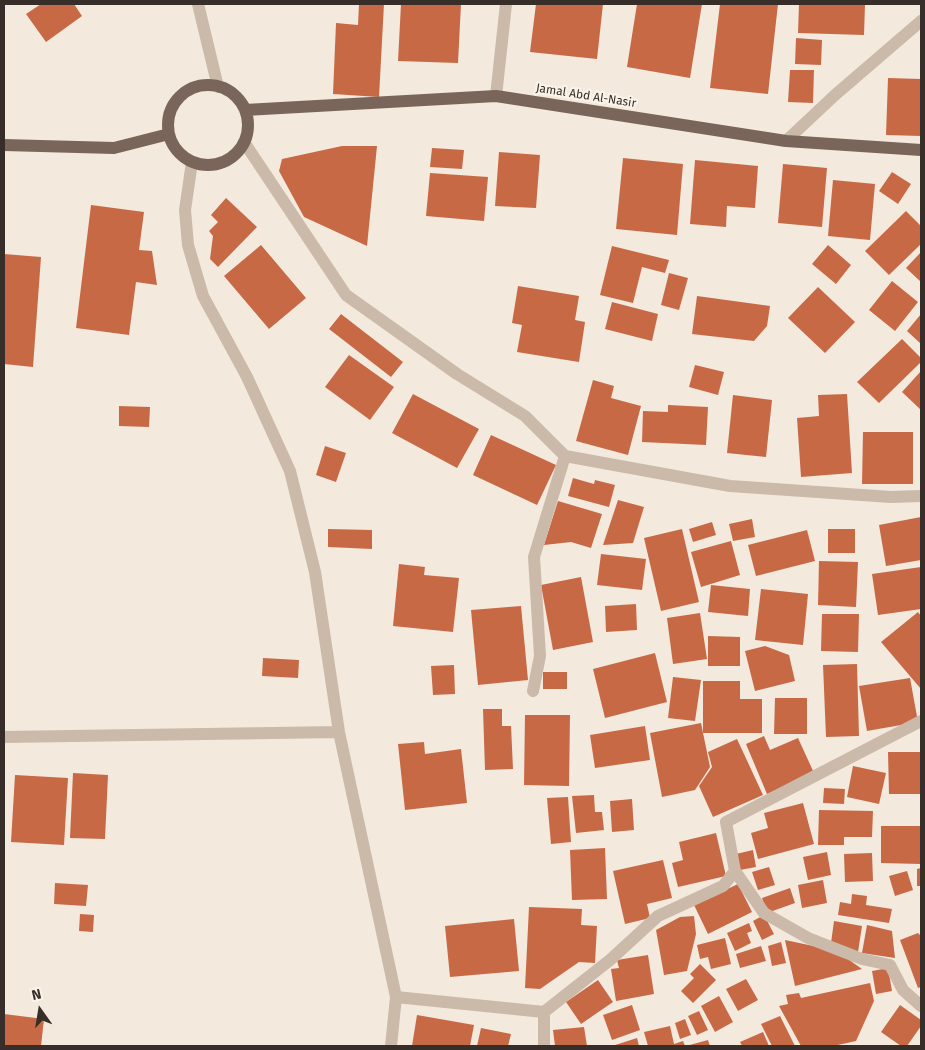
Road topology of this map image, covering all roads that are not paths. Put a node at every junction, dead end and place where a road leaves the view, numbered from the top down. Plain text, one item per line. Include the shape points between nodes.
1 (198, 4) edge
2 (506, 4) edge
3 (921, 21) edge
4 (218, 87) junction
5 (496, 96) junction
6 (245, 110) junction
7 (168, 134) junction
8 (244, 142) junction
9 (786, 142) junction
10 (4, 145) edge
11 (921, 150) edge
12 (192, 162) junction
13 (565, 456) junction
14 (921, 496) edge
15 (533, 691) dead end
16 (921, 721) edge
17 (339, 732) junction
18 (4, 737) edge
19 (735, 872) junction
20 (396, 997) junction
21 (921, 1006) edge
22 (544, 1012) junction
23 (391, 1046) edge
24 (544, 1046) edge

1 - 4 street
2 - 5 street
3 - 9 street via 835,94
4 - 6 main road via 227,90
4 - 7 main road via 200,86 178,98 171,109
5 - 6 main road, Jamal Abd Al-Nasir
5 - 9 main road, Jamal Abd Al-Nasir
6 - 8 main road via 248,123
7 - 10 main road via 114,148
7 - 12 main road via 181,156
8 - 12 main road via 230,159 217,164
8 - 13 street via 346,295 457,374 525,416
9 - 11 main road, Jamal Abd Al-Nasir
12 - 17 street via 185,210 188,245 203,296 247,377 290,471 315,572
13 - 14 street via 730,486 891,497
13 - 15 street via 534,557 540,656
16 - 19 street via 726,822
17 - 18 street
17 - 20 street
19 - 21 street via 764,913 808,938 862,959 890,965 903,990
19 - 22 street via 723,886 658,916 610,960
20 - 22 street
20 - 23 street
22 - 24 street

